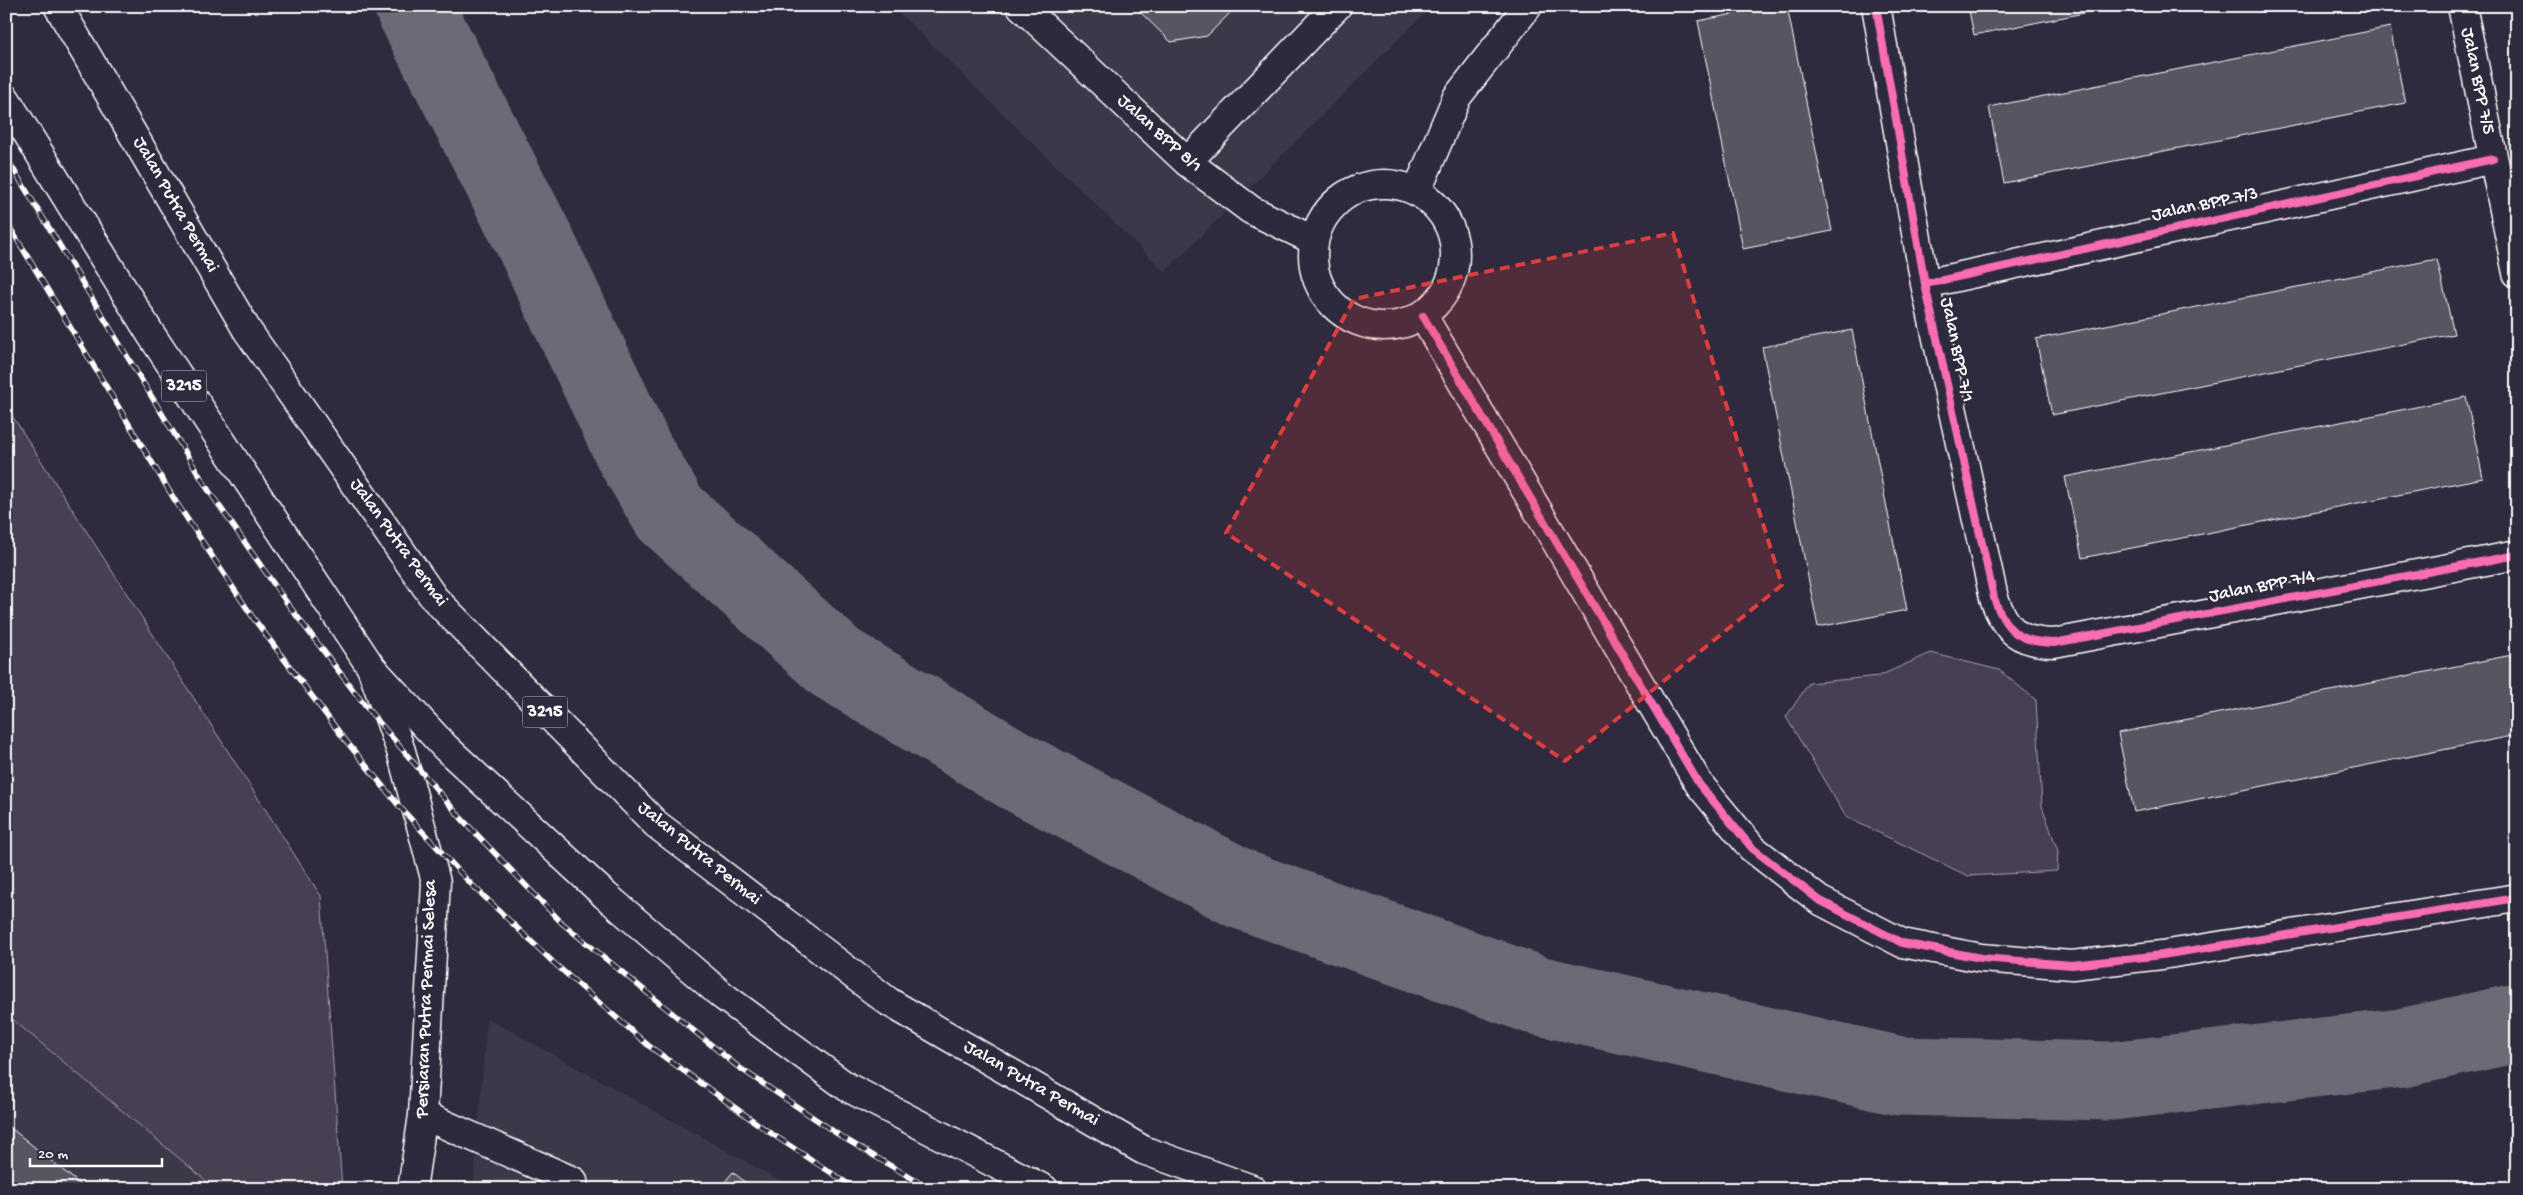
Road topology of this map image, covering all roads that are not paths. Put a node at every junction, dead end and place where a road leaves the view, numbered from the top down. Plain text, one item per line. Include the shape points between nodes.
1 (58, 6) edge
2 (1021, 6) edge
3 (1337, 6) edge
4 (1528, 6) edge
5 (1876, 6) edge
6 (2462, 6) edge
7 (6, 99) edge
8 (2493, 159) junction
9 (1188, 162) junction
10 (1417, 191) junction
11 (1313, 240) junction
12 (2517, 273) edge
13 (1925, 284) junction
14 (1423, 316) junction
15 (2517, 555) edge
16 (2015, 634) joint
17 (371, 667) junction
18 (2517, 898) edge
19 (423, 1116) junction
20 (412, 1189) edge
21 (574, 1189) edge
22 (1044, 1189) edge
23 (1252, 1189) edge

1 - 23 street, Jalan Putra Permai / 3215 via 247,330 434,598 656,824 889,1002 1143,1150
2 - 9 street, Jalan BPP 8/1
3 - 9 street
4 - 10 street via 1457,97
5 - 13 street, Jalan BPP 7/1
6 - 8 street, Jalan BPP 7/5
7 - 17 street, 3215 via 150,333
8 - 12 street, Jalan BPP 7/5
8 - 13 street, Jalan BPP 7/3
9 - 11 street, Jalan BPP 8/1 via 1251,210
10 - 11 street via 1396,184 1374,183 1353,190 1335,202
10 - 14 street via 1435,204 1448,221 1455,242 1456,264 1450,284 1439,302
11 - 14 street via 1313,264 1320,287 1334,306 1354,320 1385,326 1401,325
13 - 16 street, Jalan BPP 7/1 via 1994,598 2000,617
14 - 18 street via 1699,784 1752,848 1819,900 1902,943 1981,958 2072,965 2162,955
15 - 16 street, Jalan BPP 7/4 via 2054,643 2035,642
17 - 19 street, Persiaran Putra Permai Selesa via 401,751 436,882
17 - 22 street, 3215 via 446,747 516,814 723,996 848,1087
19 - 20 street, Persiaran Putra Permai Selesa
19 - 21 street via 573,1181

